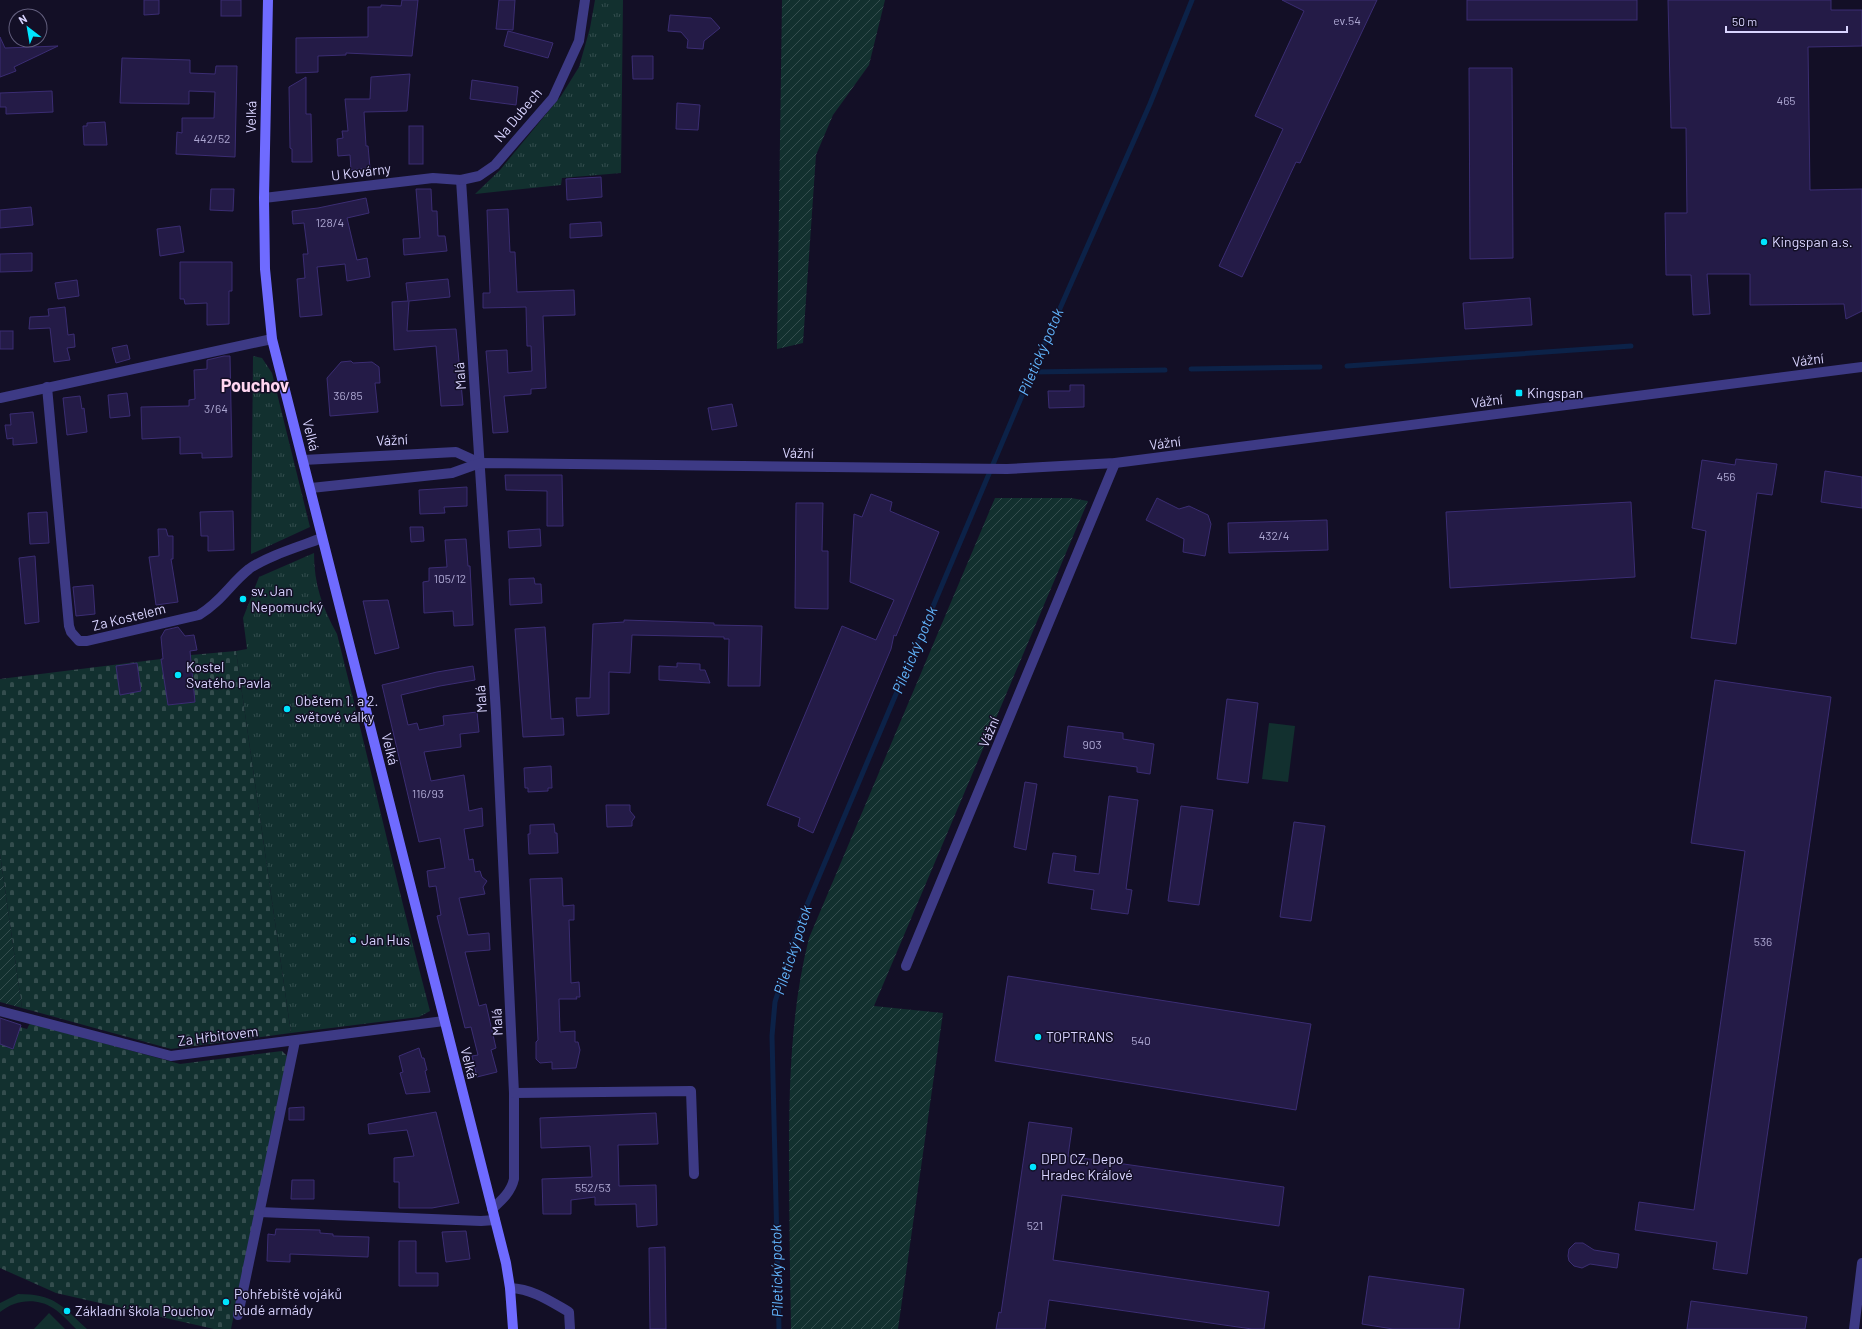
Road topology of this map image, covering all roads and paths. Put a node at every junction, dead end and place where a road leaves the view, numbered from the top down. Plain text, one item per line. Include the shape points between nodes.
1 (268, 0) edge
2 (585, 0) edge
3 (461, 180) junction
4 (264, 198) junction
5 (272, 339) junction
6 (1862, 367) edge
7 (47, 388) junction
8 (0, 398) edge
9 (303, 460) junction
10 (480, 463) junction
11 (1115, 463) junction
12 (311, 488) junction
13 (322, 538) junction
14 (906, 966) dead end
15 (0, 1011) edge
16 (444, 1021) junction
17 (295, 1041) junction
18 (514, 1093) junction
19 (694, 1174) dead end
20 (492, 1209) junction
21 (259, 1212) junction
22 (494, 1220) junction
23 (1862, 1263) edge
24 (510, 1288) junction
25 (238, 1315) dead end
26 (513, 1329) edge
27 (570, 1329) edge
28 (1854, 1329) edge

1 - 4 street, Velká
2 - 3 street, Na Dubech via 579,41 552,98 495,165 479,176
3 - 4 street, U Kovárny via 433,178
3 - 10 street, Malá
4 - 5 street, Velká via 265,269
5 - 7 street
5 - 9 street, Velká
6 - 11 street, Vážní
7 - 8 street
7 - 13 street, Za Kostelem via 69,626 79,641 199,614 222,598 248,570
9 - 10 street, Vážní via 456,452
9 - 12 street, Velká
10 - 11 street, Vážní via 1007,469
10 - 12 street, Vážní via 452,473
10 - 18 street, Malá via 496,713
11 - 14 street, Vážní
12 - 13 street, Velká
13 - 16 street, Velká
15 - 17 street, Za Hřbitovem via 171,1056
16 - 17 street, Za Hřbitovem
16 - 20 street, Velká
17 - 21 street
18 - 19 street via 691,1091
18 - 20 street, Malá via 514,1179 506,1196
20 - 22 street, Velká
21 - 22 street
21 - 25 street
22 - 24 street, Velká
23 - 28 street
24 - 26 street, Velká
24 - 27 street via 523,1288 536,1293 569,1312

